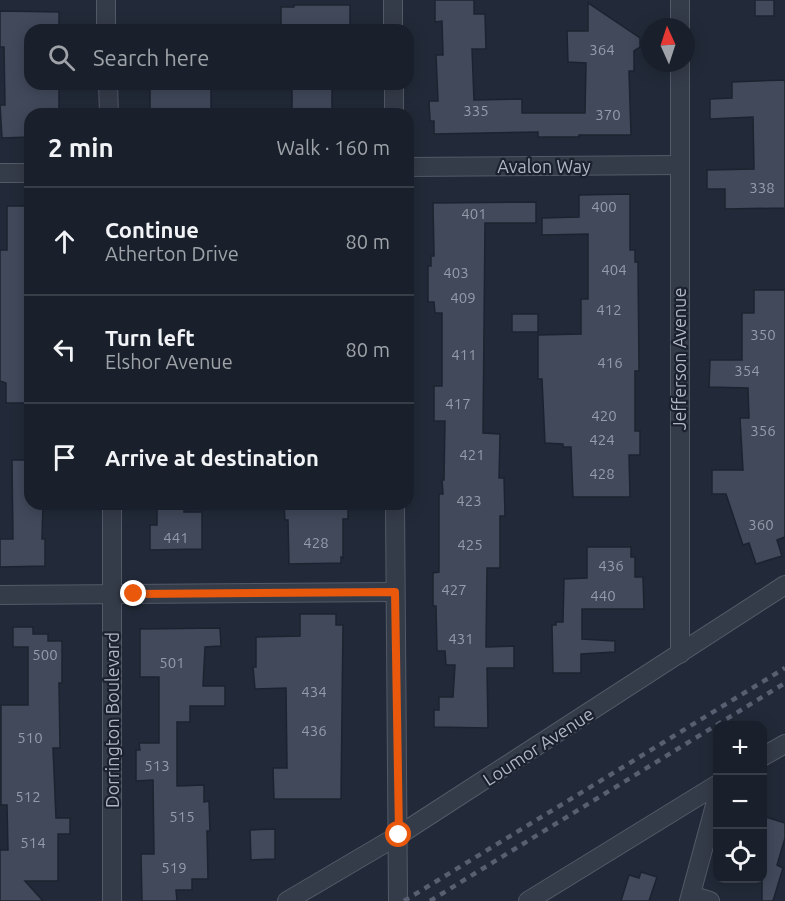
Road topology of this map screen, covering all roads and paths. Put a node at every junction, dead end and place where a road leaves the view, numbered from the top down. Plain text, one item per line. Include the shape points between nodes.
1 (105, 0) edge
2 (393, 0) edge
3 (680, 0) edge
4 (680, 18) edge
5 (106, 24) edge
6 (393, 24) edge
7 (680, 72) edge
8 (108, 90) edge
9 (394, 90) edge
10 (109, 108) edge
11 (394, 108) edge
12 (679, 165) junction
13 (414, 167) edge
14 (0, 173) edge
15 (24, 173) edge
16 (112, 510) edge
17 (395, 510) edge
18 (785, 585) edge
19 (395, 592) junction
20 (112, 594) junction
21 (0, 595) edge
22 (680, 654) junction
23 (785, 744) edge
24 (767, 754) edge
25 (713, 785) edge
26 (713, 809) edge
27 (399, 835) junction
28 (690, 898) edge
29 (112, 901) edge
30 (287, 901) edge
31 (398, 901) edge
32 (528, 901) edge
33 (710, 901) edge

1 - 5 street
2 - 6 street
3 - 4 street
7 - 12 street, Jefferson Avenue
8 - 10 street
9 - 11 street
12 - 13 street, Avalon Way
12 - 22 street, Jefferson Avenue
14 - 15 street
16 - 20 street, Dorrington Boulevard
17 - 19 street
18 - 22 street, Loumor Avenue
19 - 20 street
19 - 27 street
20 - 21 street
20 - 29 street, Dorrington Boulevard
22 - 27 street, Loumor Avenue
23 - 24 street
25 - 32 street
26 - 28 street
27 - 30 street, Loumor Avenue
27 - 31 street
28 - 33 street

